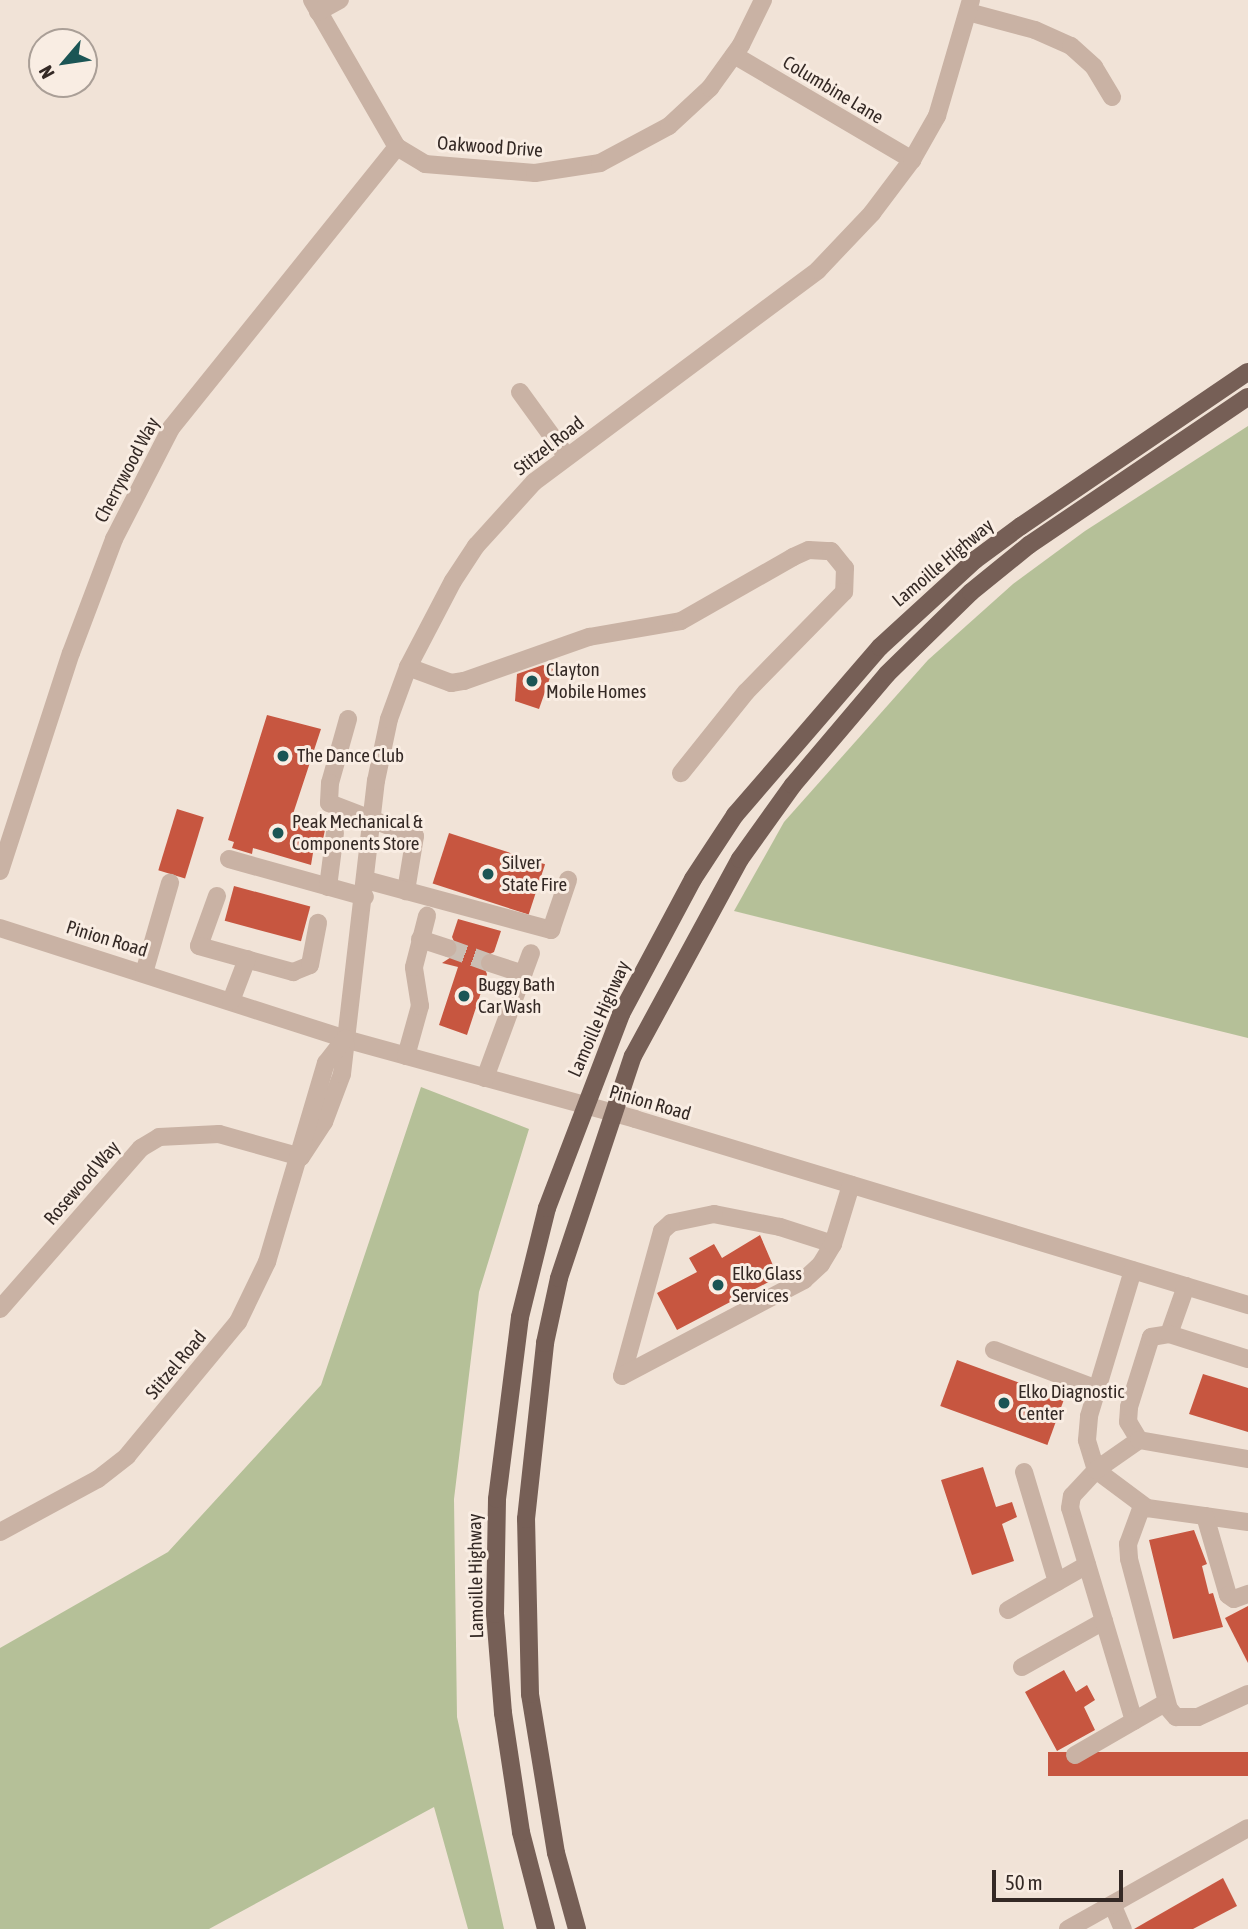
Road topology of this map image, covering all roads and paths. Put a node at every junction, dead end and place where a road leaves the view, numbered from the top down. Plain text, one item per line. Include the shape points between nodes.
1 (340, 0) edge
2 (764, 0) edge
3 (315, 6) edge
4 (970, 6) edge
5 (734, 55) junction
6 (1112, 97) dead end
7 (397, 147) junction
8 (912, 160) junction
9 (1248, 372) edge
10 (520, 392) dead end
11 (1248, 397) edge
12 (567, 457) junction
13 (408, 667) junction
14 (348, 719) dead end
15 (681, 773) dead end
16 (372, 822) junction
17 (335, 832) dead end
18 (229, 859) dead end
19 (0, 871) edge
20 (568, 880) dead end
21 (170, 883) dead end
22 (328, 887) junction
23 (366, 888) junction
24 (406, 891) junction
25 (217, 896) dead end
26 (427, 916) dead end
27 (318, 923) dead end
28 (0, 928) edge
29 (420, 939) junction
30 (448, 948) tunnel mouth
31 (531, 953) dead end
32 (247, 959) junction
33 (491, 963) tunnel mouth
34 (144, 973) junction
35 (523, 974) junction
36 (231, 1002) junction
37 (345, 1039) junction
38 (406, 1056) junction
39 (485, 1078) junction
40 (585, 1106) junction
41 (611, 1113) junction
42 (302, 1157) junction
43 (851, 1185) junction
44 (833, 1244) junction
45 (1133, 1270) junction
46 (1186, 1286) junction
47 (1248, 1305) edge
48 (0, 1308) edge
49 (1169, 1334) junction
50 (994, 1350) dead end
51 (1248, 1359) edge
52 (1097, 1389) junction
53 (1139, 1440) junction
54 (1248, 1460) edge
55 (1096, 1470) junction
56 (1024, 1472) dead end
57 (1142, 1506) junction
58 (1205, 1516) junction
59 (1248, 1522) edge
60 (0, 1532) edge
61 (1087, 1565) junction
62 (1057, 1582) junction
63 (1248, 1594) edge
64 (1008, 1610) dead end
65 (1104, 1621) junction
66 (1022, 1667) dead end
67 (1248, 1694) edge
68 (1165, 1703) junction
69 (1134, 1721) junction
70 (1075, 1755) dead end
71 (1248, 1828) edge
72 (1113, 1906) junction
73 (546, 1929) edge
74 (577, 1929) edge
75 (1069, 1929) edge
76 (1123, 1929) edge

1 - 3 street
2 - 5 street, Oakwood Drive
3 - 7 street, Oakwood Drive
4 - 6 street via 1071,46 1094,68
4 - 8 street, Stitzel Road via 937,116
5 - 7 street, Oakwood Drive via 710,88 669,126 600,163 535,173 480,171 425,164
5 - 8 street, Columbine Lane
7 - 19 street, Cherrywood Way via 171,428 114,538
8 - 12 street, Stitzel Road via 872,213 818,270
9 - 40 main road, Lamoille Highway via 975,560 837,692 750,795 693,879 621,1014
10 - 12 street
11 - 41 main road via 1029,545 922,638 846,719 740,859 657,1005
12 - 13 street, Stitzel Road via 534,482 476,547
13 - 15 street via 451,683 464,681 589,637 681,621 793,557 809,550 831,551 845,568 844,592 746,692
13 - 16 street, Stitzel Road via 389,719
14 - 16 street via 327,797 332,807
16 - 23 street, Stitzel Road
16 - 24 street via 411,834 418,841
17 - 22 street
18 - 22 street
20 - 24 street via 551,930
21 - 34 street
22 - 23 street
23 - 24 street
23 - 37 street, Stitzel Road
25 - 32 street via 199,946
26 - 29 street
27 - 32 street via 310,965 302,971
28 - 34 street, Pinion Road
29 - 30 street
29 - 38 street via 414,967 420,1006
31 - 35 street
32 - 36 street
33 - 35 street
34 - 36 street, Pinion Road
35 - 39 street
36 - 37 street, Pinion Road
37 - 38 street, Pinion Road
37 - 42 street, Stitzel Road via 342,1074 324,1122
38 - 39 street, Pinion Road
39 - 40 street, Pinion Road
40 - 41 street, Pinion Road
40 - 73 main road, Lamoille Highway via 547,1208 520,1317 497,1499 495,1614 503,1713 521,1832
41 - 43 street, Pinion Road
41 - 74 main road via 559,1278 545,1343 526,1519 530,1694 556,1853
42 - 48 street, Rosewood Way via 219,1134 159,1137 141,1148
42 - 60 street, Stitzel Road via 256,1292 208,1362 98,1479
43 - 44 street
43 - 45 street, Pinion Road
44 - 44 street via 804,1280 622,1376 662,1231 671,1223 714,1214 780,1227
45 - 46 street, Pinion Road
45 - 52 street
46 - 47 street, Pinion Road
46 - 49 street
49 - 51 street
49 - 53 street via 1151,1337 1129,1407 1128,1422
50 - 52 street
52 - 55 street via 1087,1440
53 - 54 street
53 - 55 street
55 - 57 street
55 - 61 street via 1078,1486 1070,1508
56 - 62 street
57 - 58 street
57 - 68 street via 1128,1544 1129,1559
58 - 59 street
58 - 63 street via 1228,1595 1234,1599
61 - 62 street
61 - 65 street
62 - 64 street
65 - 66 street
65 - 69 street
67 - 68 street via 1187,1719 1176,1717
68 - 69 street
69 - 70 street
71 - 72 street
72 - 75 street
72 - 76 street

